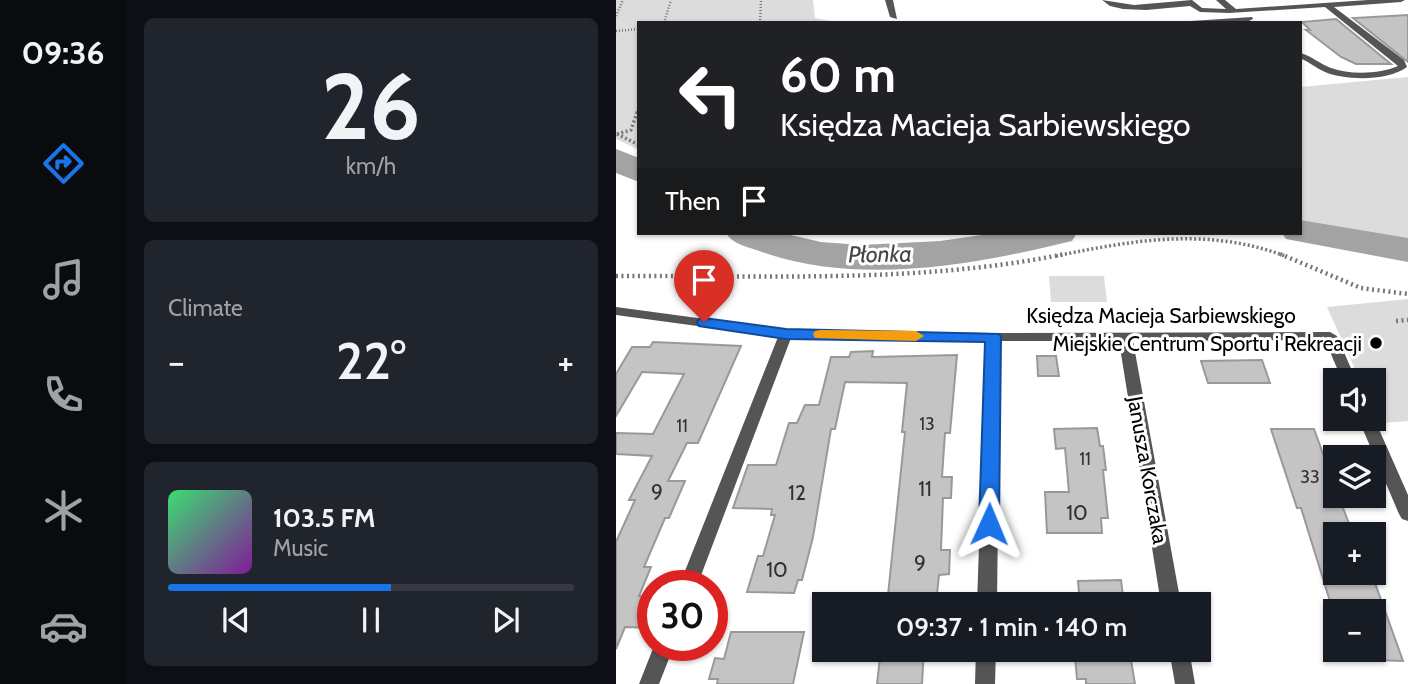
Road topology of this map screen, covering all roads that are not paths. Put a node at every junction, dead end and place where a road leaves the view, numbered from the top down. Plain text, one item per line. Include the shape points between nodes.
1 (889, 0) edge
2 (1106, 0) edge
3 (1220, 0) edge
4 (1401, 0) edge
5 (1189, 2) edge
6 (1327, 5) junction
7 (1234, 11) junction
8 (1338, 13) junction
9 (894, 18) dead end
10 (1220, 21) edge
11 (1302, 56) edge
12 (618, 314) edge
13 (786, 334) junction
14 (1125, 336) junction
15 (993, 337) junction
16 (1344, 368) edge
17 (1372, 431) edge
18 (1408, 514) edge
19 (694, 570) edge
20 (987, 592) edge
21 (1169, 592) edge
22 (658, 661) edge
23 (986, 662) edge
24 (1181, 662) edge
25 (649, 684) edge
26 (985, 684) edge
27 (1185, 684) edge

1 - 9 street
2 - 5 street via 1129,8
3 - 7 street
4 - 6 street
5 - 7 street via 1208,12
6 - 7 street
6 - 8 street
8 - 10 street
8 - 11 street via 1403,67 1342,74
12 - 13 street, Księdza Macieja Sarbiewskiego
13 - 15 street, Księdza Macieja Sarbiewskiego
13 - 19 street
14 - 15 street, Księdza Macieja Sarbiewskiego
14 - 16 street, Księdza Macieja Sarbiewskiego via 1330,336
14 - 21 street, Janusza Korczaka
15 - 20 street
17 - 18 street
22 - 25 street
23 - 26 street
24 - 27 street

